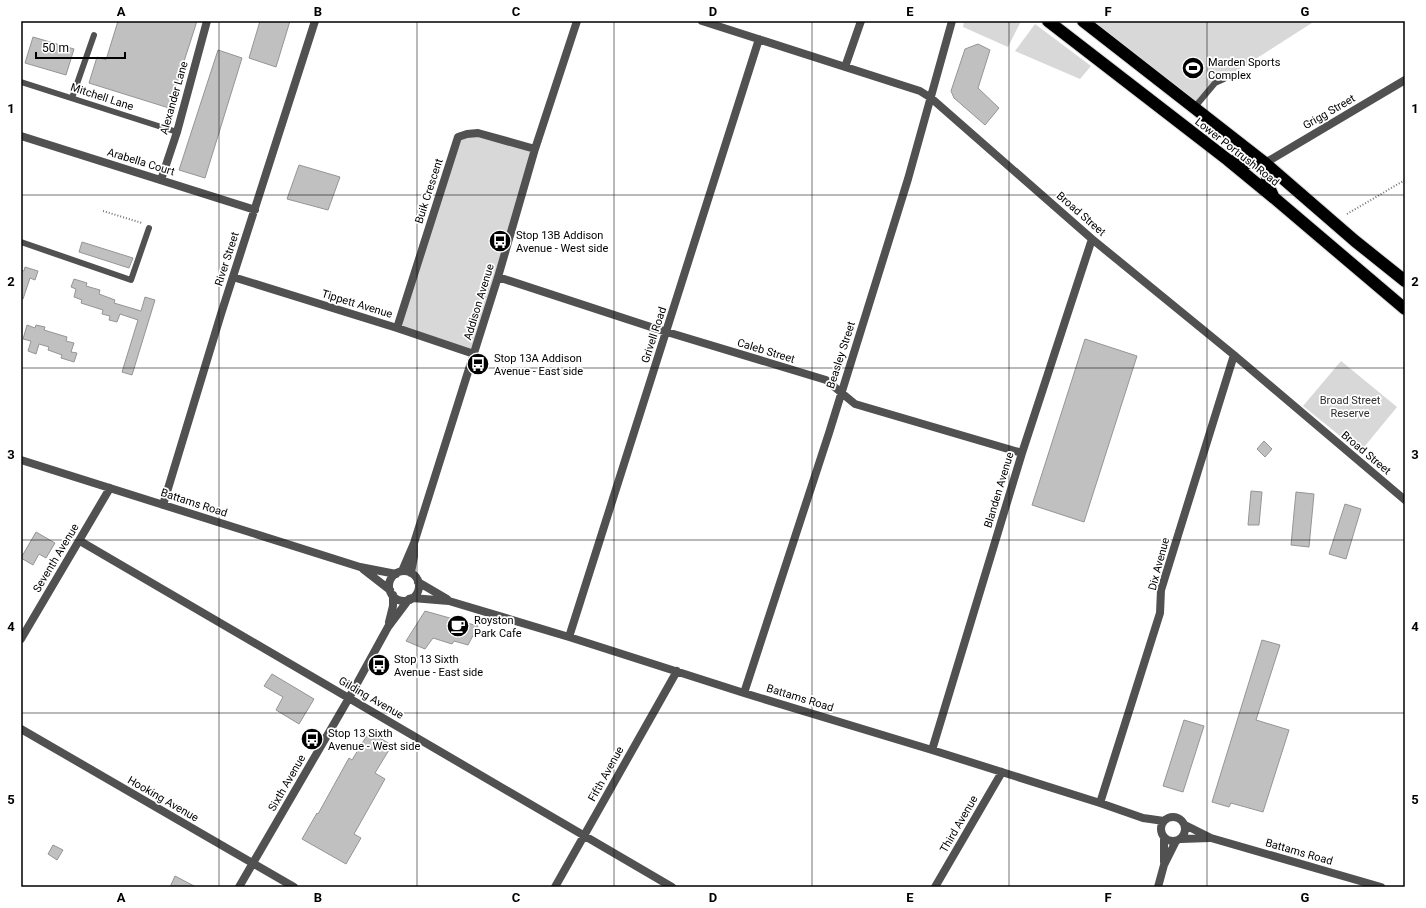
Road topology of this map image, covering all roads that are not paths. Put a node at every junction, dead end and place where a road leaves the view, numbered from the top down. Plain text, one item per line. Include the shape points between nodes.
1 (207, 21) edge
2 (315, 21) edge
3 (577, 21) edge
4 (702, 21) edge
5 (861, 21) edge
6 (952, 21) edge
7 (1048, 21) edge
8 (1083, 21) edge
9 (94, 35) dead end
10 (759, 39) junction
11 (845, 67) junction
12 (1224, 79) dead end
13 (1405, 80) edge
14 (21, 82) edge
15 (72, 98) junction
16 (931, 98) junction
17 (1194, 108) junction
18 (177, 132) junction
19 (21, 136) edge
20 (535, 149) junction
21 (1228, 160) junction
22 (1265, 163) junction
23 (161, 180) junction
24 (1273, 197) junction
25 (255, 210) junction
26 (146, 226) road end
27 (1092, 238) junction
28 (21, 242) edge
29 (233, 277) junction
30 (498, 277) junction
31 (1405, 281) edge
32 (1405, 310) edge
33 (397, 328) junction
34 (667, 332) junction
35 (474, 354) junction
36 (1234, 355) junction
37 (841, 392) junction
38 (1022, 453) junction
39 (21, 460) edge
40 (110, 488) junction
41 (1405, 500) edge
42 (163, 505) junction
43 (80, 541) junction
44 (414, 543) junction
45 (360, 567) junction
46 (399, 572) junction
47 (411, 573) junction
48 (418, 582) junction
49 (392, 593) junction
50 (411, 599) junction
51 (449, 601) junction
52 (388, 627) junction
53 (569, 637) junction
54 (21, 639) edge
55 (677, 671) junction
56 (744, 693) junction
57 (349, 698) junction
58 (21, 729) edge
59 (932, 750) junction
60 (1002, 772) junction
61 (1100, 803) junction
62 (1143, 818) junction
63 (1164, 821) junction
64 (1185, 825) junction
65 (1163, 834) junction
66 (584, 836) junction
67 (1211, 838) junction
68 (1178, 840) junction
69 (252, 863) junction
70 (1164, 865) junction
71 (239, 887) edge
72 (294, 887) edge
73 (555, 887) edge
74 (672, 887) edge
75 (935, 887) edge
76 (1158, 887) edge
77 (1381, 887) edge

1 - 18 street, Alexander Lane
2 - 25 street, River Street
3 - 20 street, Addison Avenue
4 - 10 street, Broad Street
5 - 11 street
6 - 16 street, Beasley Street
7 - 21 highway, Lower Portrush Road
8 - 17 highway, Lower Portrush Road
9 - 15 lane
10 - 11 street, Broad Street
10 - 34 street, Grivell Road
11 - 16 street, Broad Street
12 - 17 lane via 1214,83
13 - 22 street, Grigg Street
14 - 15 lane, Mitchell Lane
15 - 18 lane, Mitchell Lane
16 - 27 street, Broad Street
16 - 37 street, Beasley Street via 908,180
17 - 22 highway, Lower Portrush Road
18 - 23 street, Alexander Lane
19 - 23 street, Arabella Court
20 - 30 street, Addison Avenue
20 - 33 street, Buik Crescent via 478,133 458,138
21 - 22 highway
21 - 24 highway, Lower Portrush Road
22 - 24 highway via 1268,185
22 - 31 highway, Lower Portrush Road
23 - 25 street, Arabella Court
24 - 32 highway, Lower Portrush Road
25 - 29 street, River Street
26 - 28 lane via 131,280
27 - 36 street, Broad Street
27 - 38 street, Blanden Avenue
29 - 33 street, Tippett Avenue
29 - 42 street, River Street
30 - 34 street, Caleb Street
30 - 35 street, Addison Avenue
33 - 35 street, Tippett Avenue
34 - 37 street, Caleb Street via 826,380
34 - 53 street, Grivell Road
35 - 44 street, Addison Avenue
36 - 41 street, Broad Street
36 - 61 street, Dix Avenue via 1161,590 1160,613
37 - 38 street, Caleb Street via 856,404
37 - 56 street, Beasley Street
38 - 59 street, Blanden Avenue
39 - 40 street, Battams Road
40 - 42 street, Battams Road
40 - 43 street, Seventh Avenue
42 - 45 street, Battams Road
43 - 54 street, Seventh Avenue
43 - 57 street, Gilding Avenue
44 - 46 street, Addison Avenue
44 - 47 street, Addison Avenue
45 - 46 street, Battams Road
45 - 49 street, Battams Road
46 - 47 street
46 - 49 street via 390,582
47 - 48 street
48 - 50 street via 418,591
48 - 51 street, Battams Road
49 - 50 street via 398,600
49 - 52 street, Sixth Avenue via 393,606
50 - 51 street, Battams Road
50 - 52 street, Sixth Avenue
51 - 53 street, Battams Road
52 - 57 street, Sixth Avenue
53 - 55 street, Battams Road
55 - 56 street, Battams Road
55 - 66 street, Fifth Avenue
56 - 59 street, Battams Road
57 - 66 street, Gilding Avenue
57 - 69 street, Sixth Avenue
58 - 69 street, Hooking Avenue
59 - 60 street, Battams Road
60 - 61 street, Battams Road
60 - 75 street, Third Avenue
61 - 62 street, Battams Road
62 - 63 street, Battams Road
62 - 65 street, Battams Road
63 - 64 street via 1172,816 1178,817
63 - 65 street via 1161,825
64 - 67 street, Battams Road
64 - 68 street via 1185,832
65 - 68 street via 1169,841
65 - 70 street
66 - 73 street, Fifth Avenue
66 - 74 street, Gilding Avenue
67 - 68 street, Battams Road
67 - 77 street, Battams Road
68 - 70 street
69 - 71 street, Sixth Avenue
69 - 72 street, Hooking Avenue
70 - 76 street

